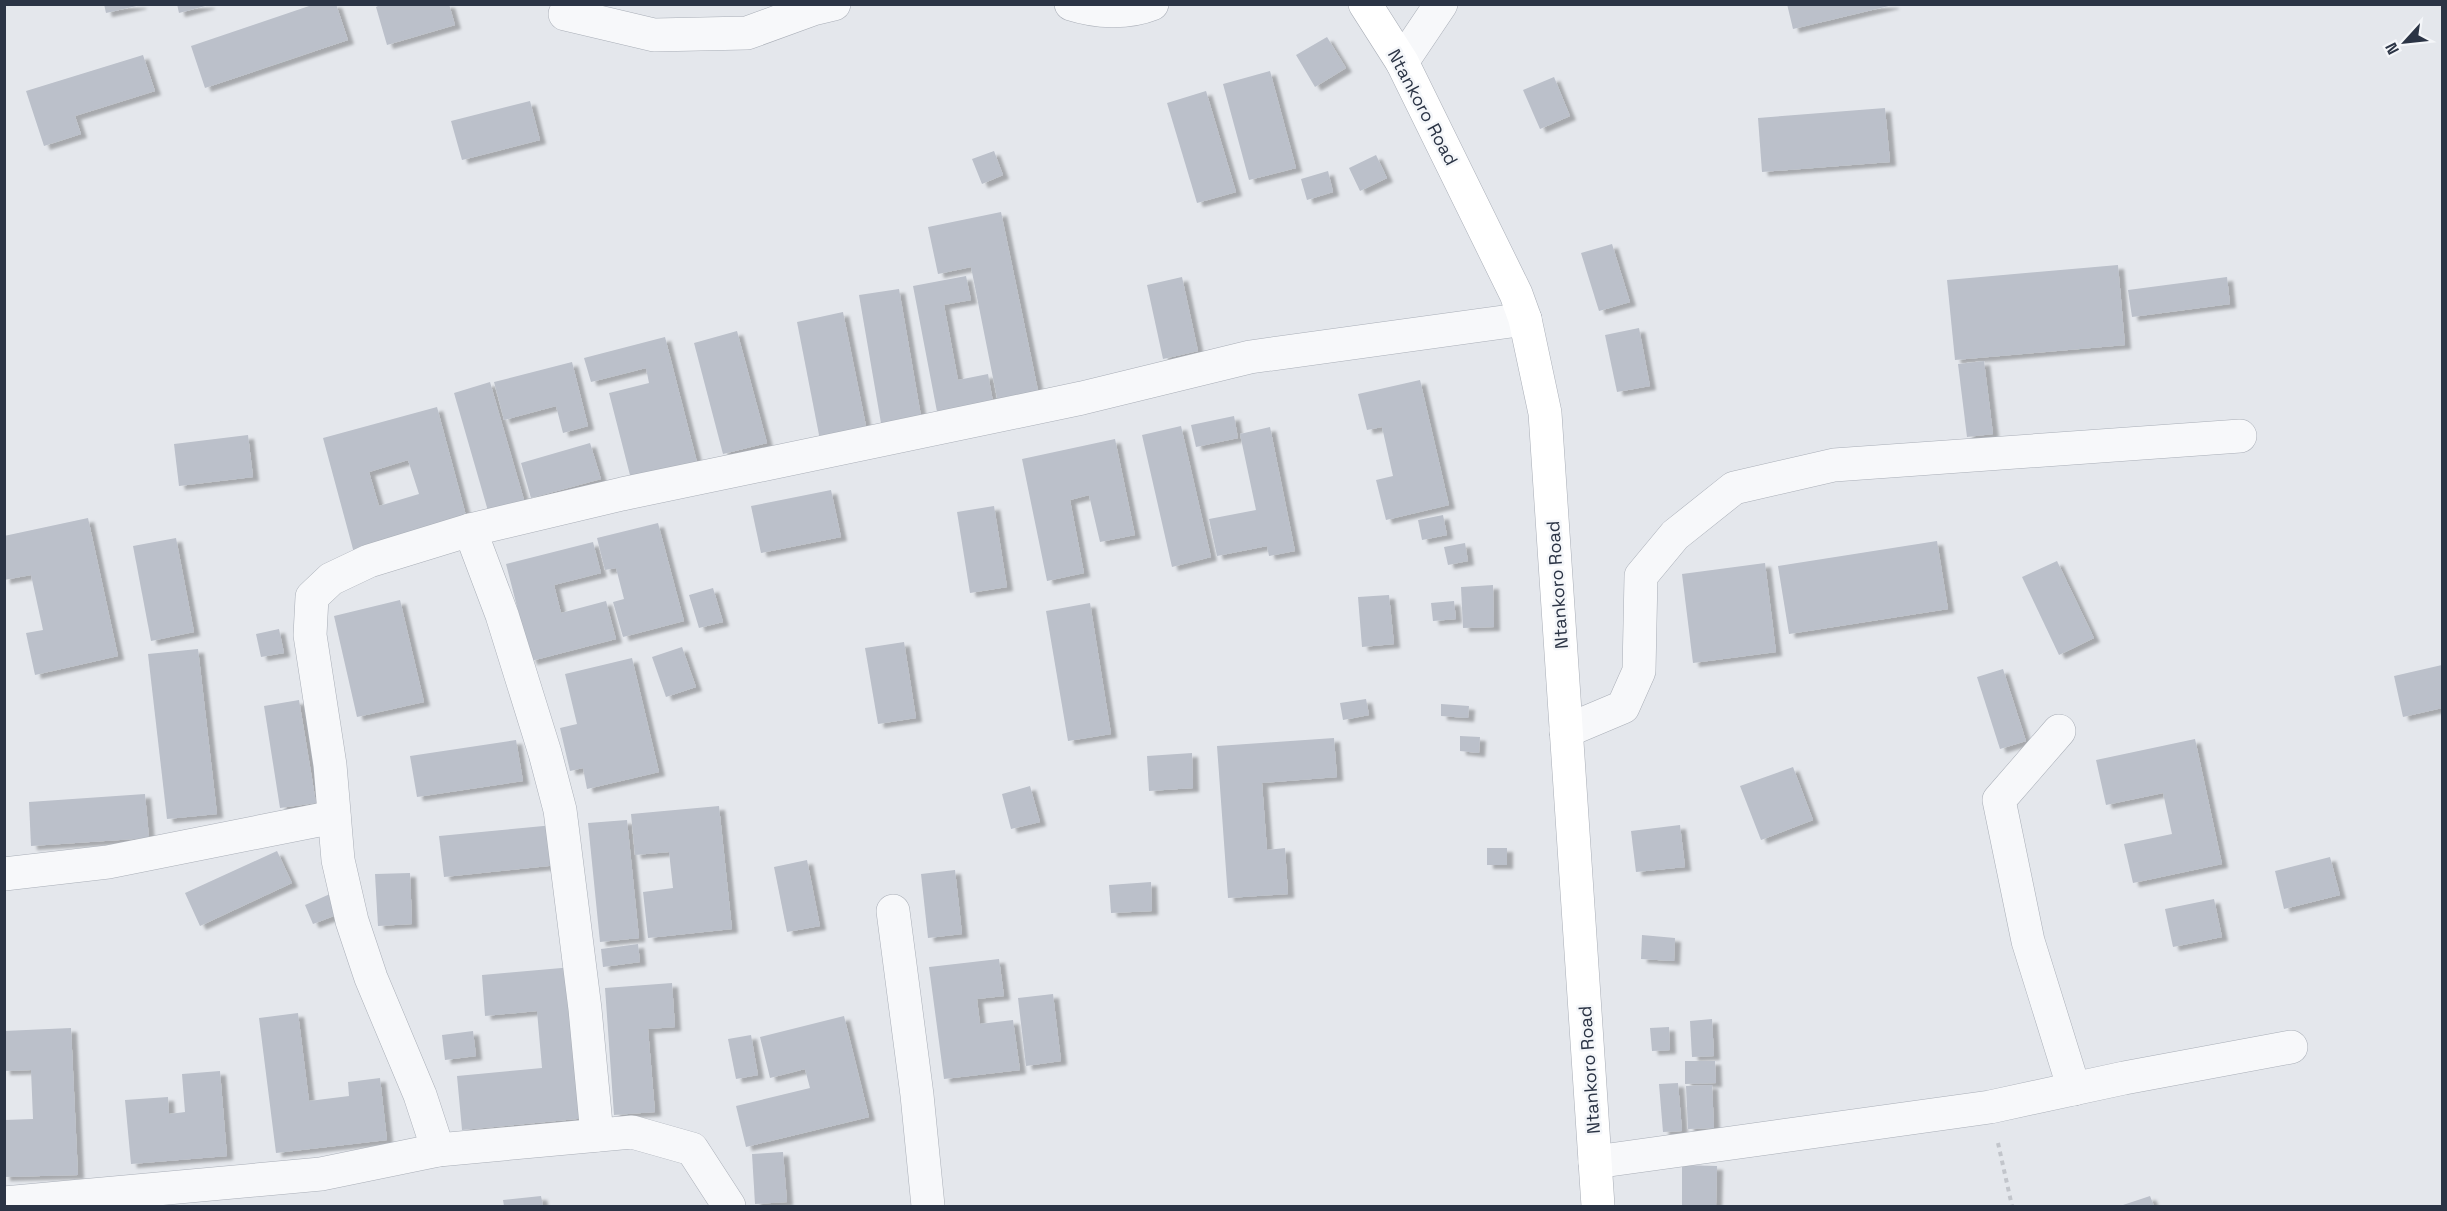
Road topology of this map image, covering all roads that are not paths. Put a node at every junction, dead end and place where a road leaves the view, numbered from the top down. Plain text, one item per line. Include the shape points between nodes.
1 (834, 4) edge
2 (1071, 4) edge
3 (1152, 4) edge
4 (1365, 4) edge
5 (1442, 4) edge
6 (565, 14) dead end
7 (1402, 62) junction
8 (1525, 319) junction
9 (2240, 436) dead end
10 (470, 530) junction
11 (2059, 730) dead end
12 (1566, 731) junction
13 (334, 817) junction
14 (4, 874) edge
15 (892, 912) dead end
16 (2291, 1047) dead end
17 (2074, 1089) junction
18 (597, 1135) junction
19 (438, 1150) junction
20 (1595, 1162) junction
21 (4, 1203) edge
22 (729, 1206) edge
23 (928, 1206) edge
24 (1598, 1206) edge

1 - 6 street via 747,33 654,35
2 - 3 street via 1087,9 1136,10
4 - 7 main road, Ntankoro Road
5 - 7 street
7 - 8 main road, Ntankoro Road via 1512,284
8 - 10 street via 1250,357 1082,398 633,491
8 - 12 main road, Ntankoro Road via 1545,413
9 - 12 street via 1834,465 1734,488 1675,535 1641,576 1639,671 1623,707
10 - 13 street via 369,561 331,579 312,597 310,634
10 - 18 street via 502,615 560,810
11 - 17 street via 1999,800 2028,941
12 - 20 main road, Ntankoro Road
13 - 14 street via 108,862
13 - 19 street via 338,860 352,921 370,978 420,1095
15 - 23 street
16 - 17 street
17 - 20 street via 1990,1107
18 - 19 street
18 - 22 street via 632,1132 692,1149
19 - 21 street via 321,1174
20 - 24 main road, Ntankoro Road

